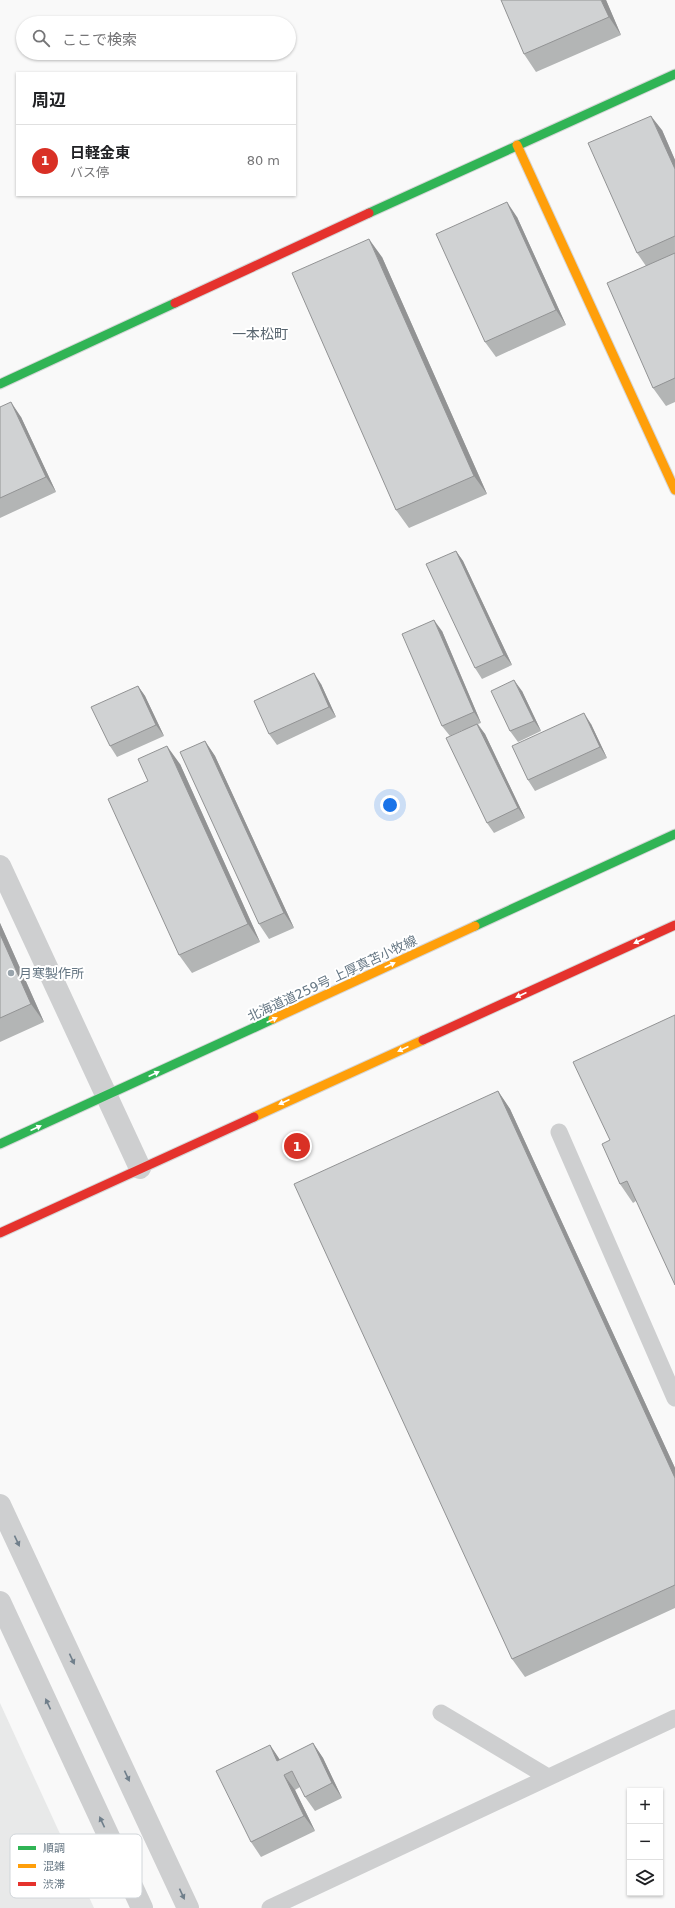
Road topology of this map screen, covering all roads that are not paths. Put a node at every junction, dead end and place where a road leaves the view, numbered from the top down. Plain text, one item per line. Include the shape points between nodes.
1 (675, 74) edge
2 (517, 145) junction
3 (0, 384) edge
4 (675, 490) edge
5 (675, 834) edge
6 (0, 866) edge
7 (675, 925) edge
8 (106, 1096) junction
9 (559, 1132) dead end
10 (0, 1144) edge
11 (140, 1168) junction
12 (0, 1233) edge
13 (675, 1398) edge
14 (0, 1506) edge
15 (0, 1602) edge
16 (441, 1713) dead end
17 (675, 1718) edge
18 (548, 1778) junction
19 (108, 1834) edge
20 (137, 1898) edge
21 (142, 1908) edge
22 (188, 1908) edge
23 (270, 1908) edge

1 - 2 main road
2 - 3 main road
2 - 4 main road
8 -> 5 main road, 北海道道259号 上厚真苫小牧線
6 - 8 street
7 -> 11 main road
10 -> 8 main road, 北海道道259号 上厚真苫小牧線
8 - 11 street
9 - 13 lane
11 - 12 main road
14 -> 22 street
19 -> 15 street
16 - 18 lane
17 - 18 lane
18 - 23 lane
21 -> 20 street

